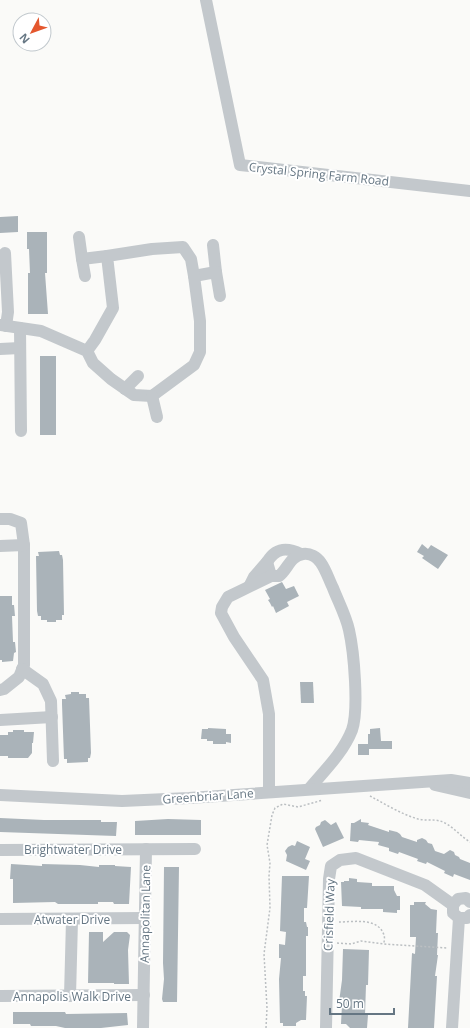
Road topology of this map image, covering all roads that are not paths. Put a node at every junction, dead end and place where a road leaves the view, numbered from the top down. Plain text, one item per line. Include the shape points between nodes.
1 (206, 0) edge
2 (470, 191) edge
3 (79, 237) dead end
4 (213, 245) dead end
5 (5, 253) dead end
6 (107, 256) junction
7 (82, 259) junction
8 (216, 272) junction
9 (85, 276) dead end
10 (194, 276) junction
11 (220, 296) dead end
12 (3, 301) edge
13 (3, 325) edge
14 (20, 328) junction
15 (20, 348) junction
16 (0, 349) edge
17 (87, 351) junction
18 (138, 376) dead end
19 (125, 389) junction
20 (152, 396) junction
21 (157, 417) dead end
22 (21, 431) dead end
23 (0, 519) edge
24 (24, 545) junction
25 (0, 546) edge
26 (301, 554) junction
27 (267, 562) junction
28 (271, 576) junction
29 (250, 585) junction
30 (22, 669) junction
31 (0, 690) edge
32 (52, 717) junction
33 (0, 720) edge
34 (53, 761) dead end
35 (416, 782) junction
36 (470, 783) edge
37 (309, 789) junction
38 (269, 792) junction
39 (470, 793) edge
40 (0, 795) edge
41 (146, 849) junction
42 (195, 849) dead end
43 (0, 850) edge
44 (470, 902) edge
45 (452, 905) junction
46 (465, 917) edge
47 (144, 918) junction
48 (0, 919) edge
49 (72, 920) junction
50 (144, 995) junction
51 (0, 996) edge
52 (70, 996) junction
53 (143, 1028) edge
54 (326, 1028) edge
55 (452, 1028) edge

1 - 2 street, Crystal Spring Farm Road via 240,165
3 - 7 street
4 - 8 street
5 - 12 street
6 - 7 street
6 - 10 street via 152,248 183,247 191,259
6 - 17 street via 113,308
7 - 9 street
8 - 10 street
8 - 11 street
10 - 20 street via 200,321 200,352 194,365
12 - 13 street via 8,312
13 - 14 street
14 - 15 street
14 - 17 street via 41,331
15 - 16 street
15 - 22 street
17 - 19 street via 93,363
18 - 19 street
19 - 20 street via 134,396
20 - 21 street
23 - 24 street via 21,523
24 - 25 street
24 - 30 street
26 - 27 street via 285,548 272,555
26 - 28 street via 292,558 279,576
26 - 37 street via 308,554 321,562 342,609 349,629 355,708 352,730 338,754
27 - 28 street
27 - 29 street
28 - 29 street
29 - 38 street via 228,597 221,614 263,680 268,714
30 - 31 street via 19,678
30 - 32 street via 43,684 51,701
32 - 33 street
32 - 34 street
35 - 36 street via 451,780
35 - 37 street, Greenbriar Lane
35 - 39 street
37 - 38 street, Greenbriar Lane
38 - 40 street, Greenbriar Lane via 122,801
41 - 42 street, Annapolitan Lane
41 - 43 street, Brightwater Drive
41 - 47 street, Annapolitan Lane
44 - 45 street via 466,898 458,899
45 - 46 street, Crisfield Way via 453,913
45 - 54 street, Crisfield Way via 425,885 356,858 340,860 331,866
46 - 55 street, Crisfield Way via 456,949
47 - 49 street, Atwater Drive
47 - 50 street, Annapolitan Lane
48 - 49 street, Atwater Drive
49 - 52 street
50 - 52 street, Annapolis Walk Drive
50 - 53 street, Annapolitan Lane
51 - 52 street, Annapolis Walk Drive

